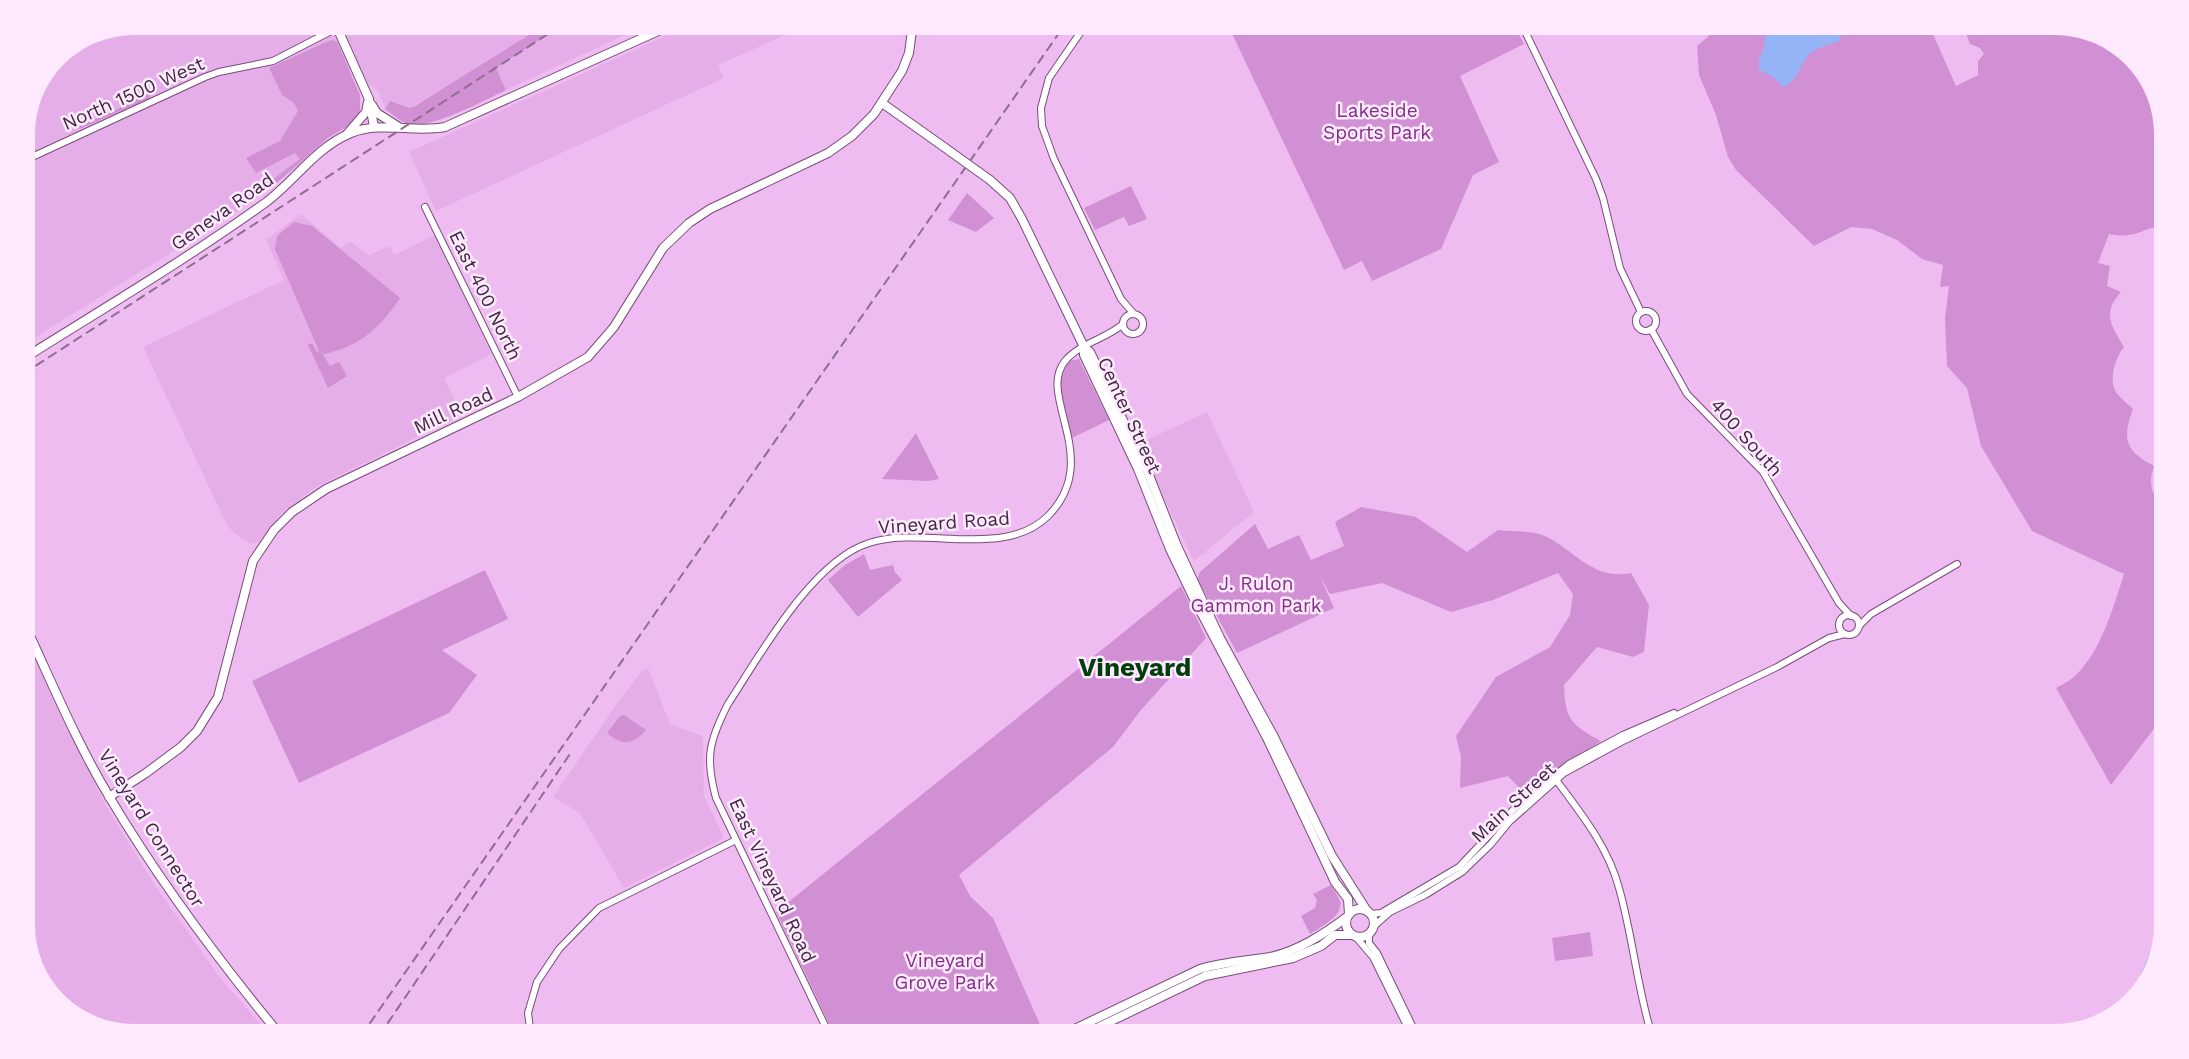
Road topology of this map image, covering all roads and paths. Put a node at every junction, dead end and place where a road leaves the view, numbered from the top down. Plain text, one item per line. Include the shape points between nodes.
1 (318, 35) edge
2 (340, 35) edge
3 (649, 35) edge
4 (913, 35) edge
5 (1079, 35) edge
6 (1527, 35) edge
7 (369, 99) junction
8 (882, 103) junction
9 (374, 127) junction
10 (402, 128) junction
11 (347, 135) junction
12 (35, 156) edge
13 (425, 207) dead end
14 (1121, 299) junction
15 (1641, 312) junction
16 (1134, 314) junction
17 (1123, 322) junction
18 (1651, 329) junction
19 (1127, 332) junction
20 (1084, 347) junction
21 (35, 352) edge
22 (518, 397) junction
23 (1144, 474) junction
24 (1151, 499) junction
25 (1168, 523) junction
26 (1957, 564) dead end
27 (1839, 603) junction
28 (1871, 614) junction
29 (1852, 616) junction
30 (1840, 623) junction
31 (1858, 627) junction
32 (1847, 635) junction
33 (1829, 638) junction
34 (35, 647) edge
35 (715, 733) joint
36 (1555, 778) junction
37 (109, 797) junction
38 (736, 840) junction
39 (1369, 912) junction
40 (1348, 915) junction
41 (1371, 931) junction
42 (1353, 936) junction
43 (1269, 961) junction
44 (271, 1024) edge
45 (529, 1024) edge
46 (824, 1024) edge
47 (1085, 1024) edge
48 (1105, 1024) edge
49 (1408, 1024) edge
50 (1409, 1024) edge
51 (1648, 1024) edge

1 - 12 street, North 1500 West via 273,61 205,77
2 - 7 main road
3 - 10 main road, Geneva Road via 445,127
4 - 8 main road, Mill Road via 906,62
5 - 14 street via 1044,90 1042,126
6 - 15 street via 1596,179 1620,268
7 - 9 main road
7 - 10 main road via 377,113
7 - 11 main road via 366,112
8 - 20 main road, Center Street, bridge via 1010,198
8 - 22 main road, Mill Road via 852,136 828,153 689,223 663,248 614,327 588,357
9 - 10 main road, Geneva Road
9 - 11 main road, Geneva Road
11 - 21 main road, Geneva Road via 328,145 265,203
13 - 22 street, East 400 North
14 - 16 street
14 - 17 street
15 - 18 street via 1655,317
15 - 18 street via 1637,326
16 - 17 street
16 - 19 street via 1142,320 1142,327 1136,333
17 - 19 street
17 - 20 street
18 - 27 street, 400 South via 1687,394 1763,472
19 - 20 street
20 - 23 main road, Center Street
20 - 35 street, Vineyard Road via 1064,362 1058,373 1072,460 1061,501 1046,518 1011,537 891,538 850,552 820,573 803,594 728,704
22 - 37 main road, Mill Road via 326,489 292,512 253,561 218,697 197,731
23 - 24 main road, Center Street
23 - 25 main road, Center Street
24 - 25 main road
24 - 40 main road, Center Street via 1215,642 1268,740 1335,882 1348,899
25 - 39 main road, Center Street via 1220,638 1332,856
26 - 28 street
27 - 29 street, 400 South
27 - 30 street, 400 South
28 - 29 street
28 - 31 street
29 - 30 street
29 - 31 street, 400 South
30 - 32 street
30 - 33 street, Main Street
31 - 32 street
32 - 33 street, Main Street
33 - 36 street, Main Street
34 - 37 main road, Vineyard Connector
35 - 38 street, East Vineyard Road via 709,750 710,777
36 - 39 street, Main Street via 1513,810 1459,867 1381,913
36 - 41 street, Main Street via 1462,872 1390,912
36 - 51 street via 1594,835 1619,888
37 - 44 main road, Vineyard Connector via 219,959
38 - 45 street via 599,908 555,954 537,982
38 - 46 street, East Vineyard Road
39 - 40 main road via 1356,909
39 - 41 main road
40 - 42 main road via 1346,926
40 - 43 main road via 1308,943
41 - 42 main road
41 - 50 street via 1369,943
42 - 43 main road via 1335,935 1293,958
42 - 49 street via 1373,957
43 - 47 main road via 1217,963
43 - 48 main road via 1205,976

